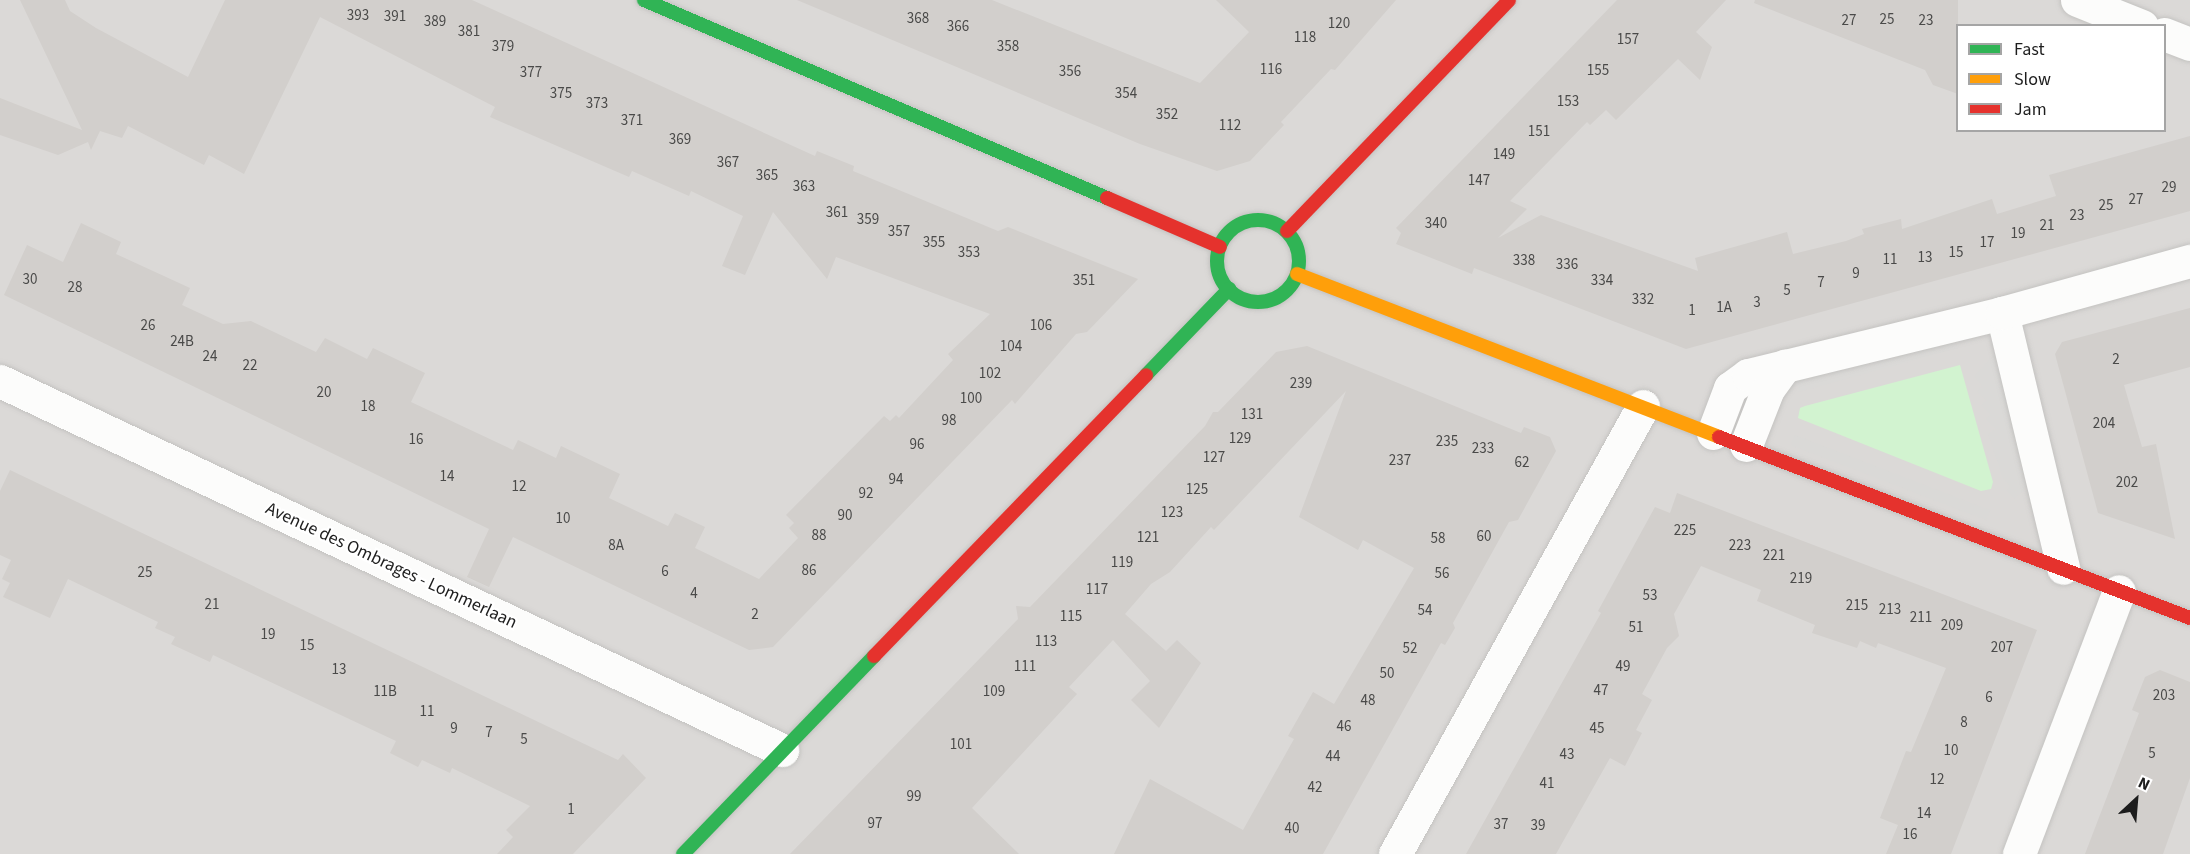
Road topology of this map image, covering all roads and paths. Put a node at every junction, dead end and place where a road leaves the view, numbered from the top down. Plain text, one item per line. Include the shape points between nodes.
1 (644, 0) edge
2 (1509, 0) edge
3 (2077, 0) edge
4 (2137, 24) edge
5 (2166, 35) edge
6 (2190, 44) edge
7 (1287, 231) junction
8 (1220, 247) junction
9 (2190, 261) edge
10 (1297, 274) junction
11 (1229, 289) junction
12 (2001, 313) junction
13 (1785, 366) junction
14 (0, 381) edge
15 (1644, 406) junction
16 (1713, 433) junction
17 (1746, 445) junction
18 (2063, 568) junction
19 (2119, 591) junction
20 (2190, 618) edge
21 (782, 750) junction
22 (683, 854) edge
23 (1395, 854) edge
24 (2019, 854) edge

1 - 8 street
2 - 7 street
3 - 4 street
5 - 6 street
7 - 8 street via 1276,224 1250,221 1228,234
7 - 10 street via 1297,246
8 - 11 street via 1218,268
9 - 12 street
10 - 11 street via 1283,293 1262,301 1250,301
10 - 15 street
11 - 21 street
12 - 13 street
12 - 18 street
13 - 16 street via 1748,375 1730,388
13 - 17 street via 1768,389
14 - 21 street, Avenue des Ombrages - Lommerlaan
15 - 16 street
15 - 23 street
16 - 17 street
17 - 18 street
18 - 19 street
19 - 20 street
19 - 24 street
21 - 22 street

